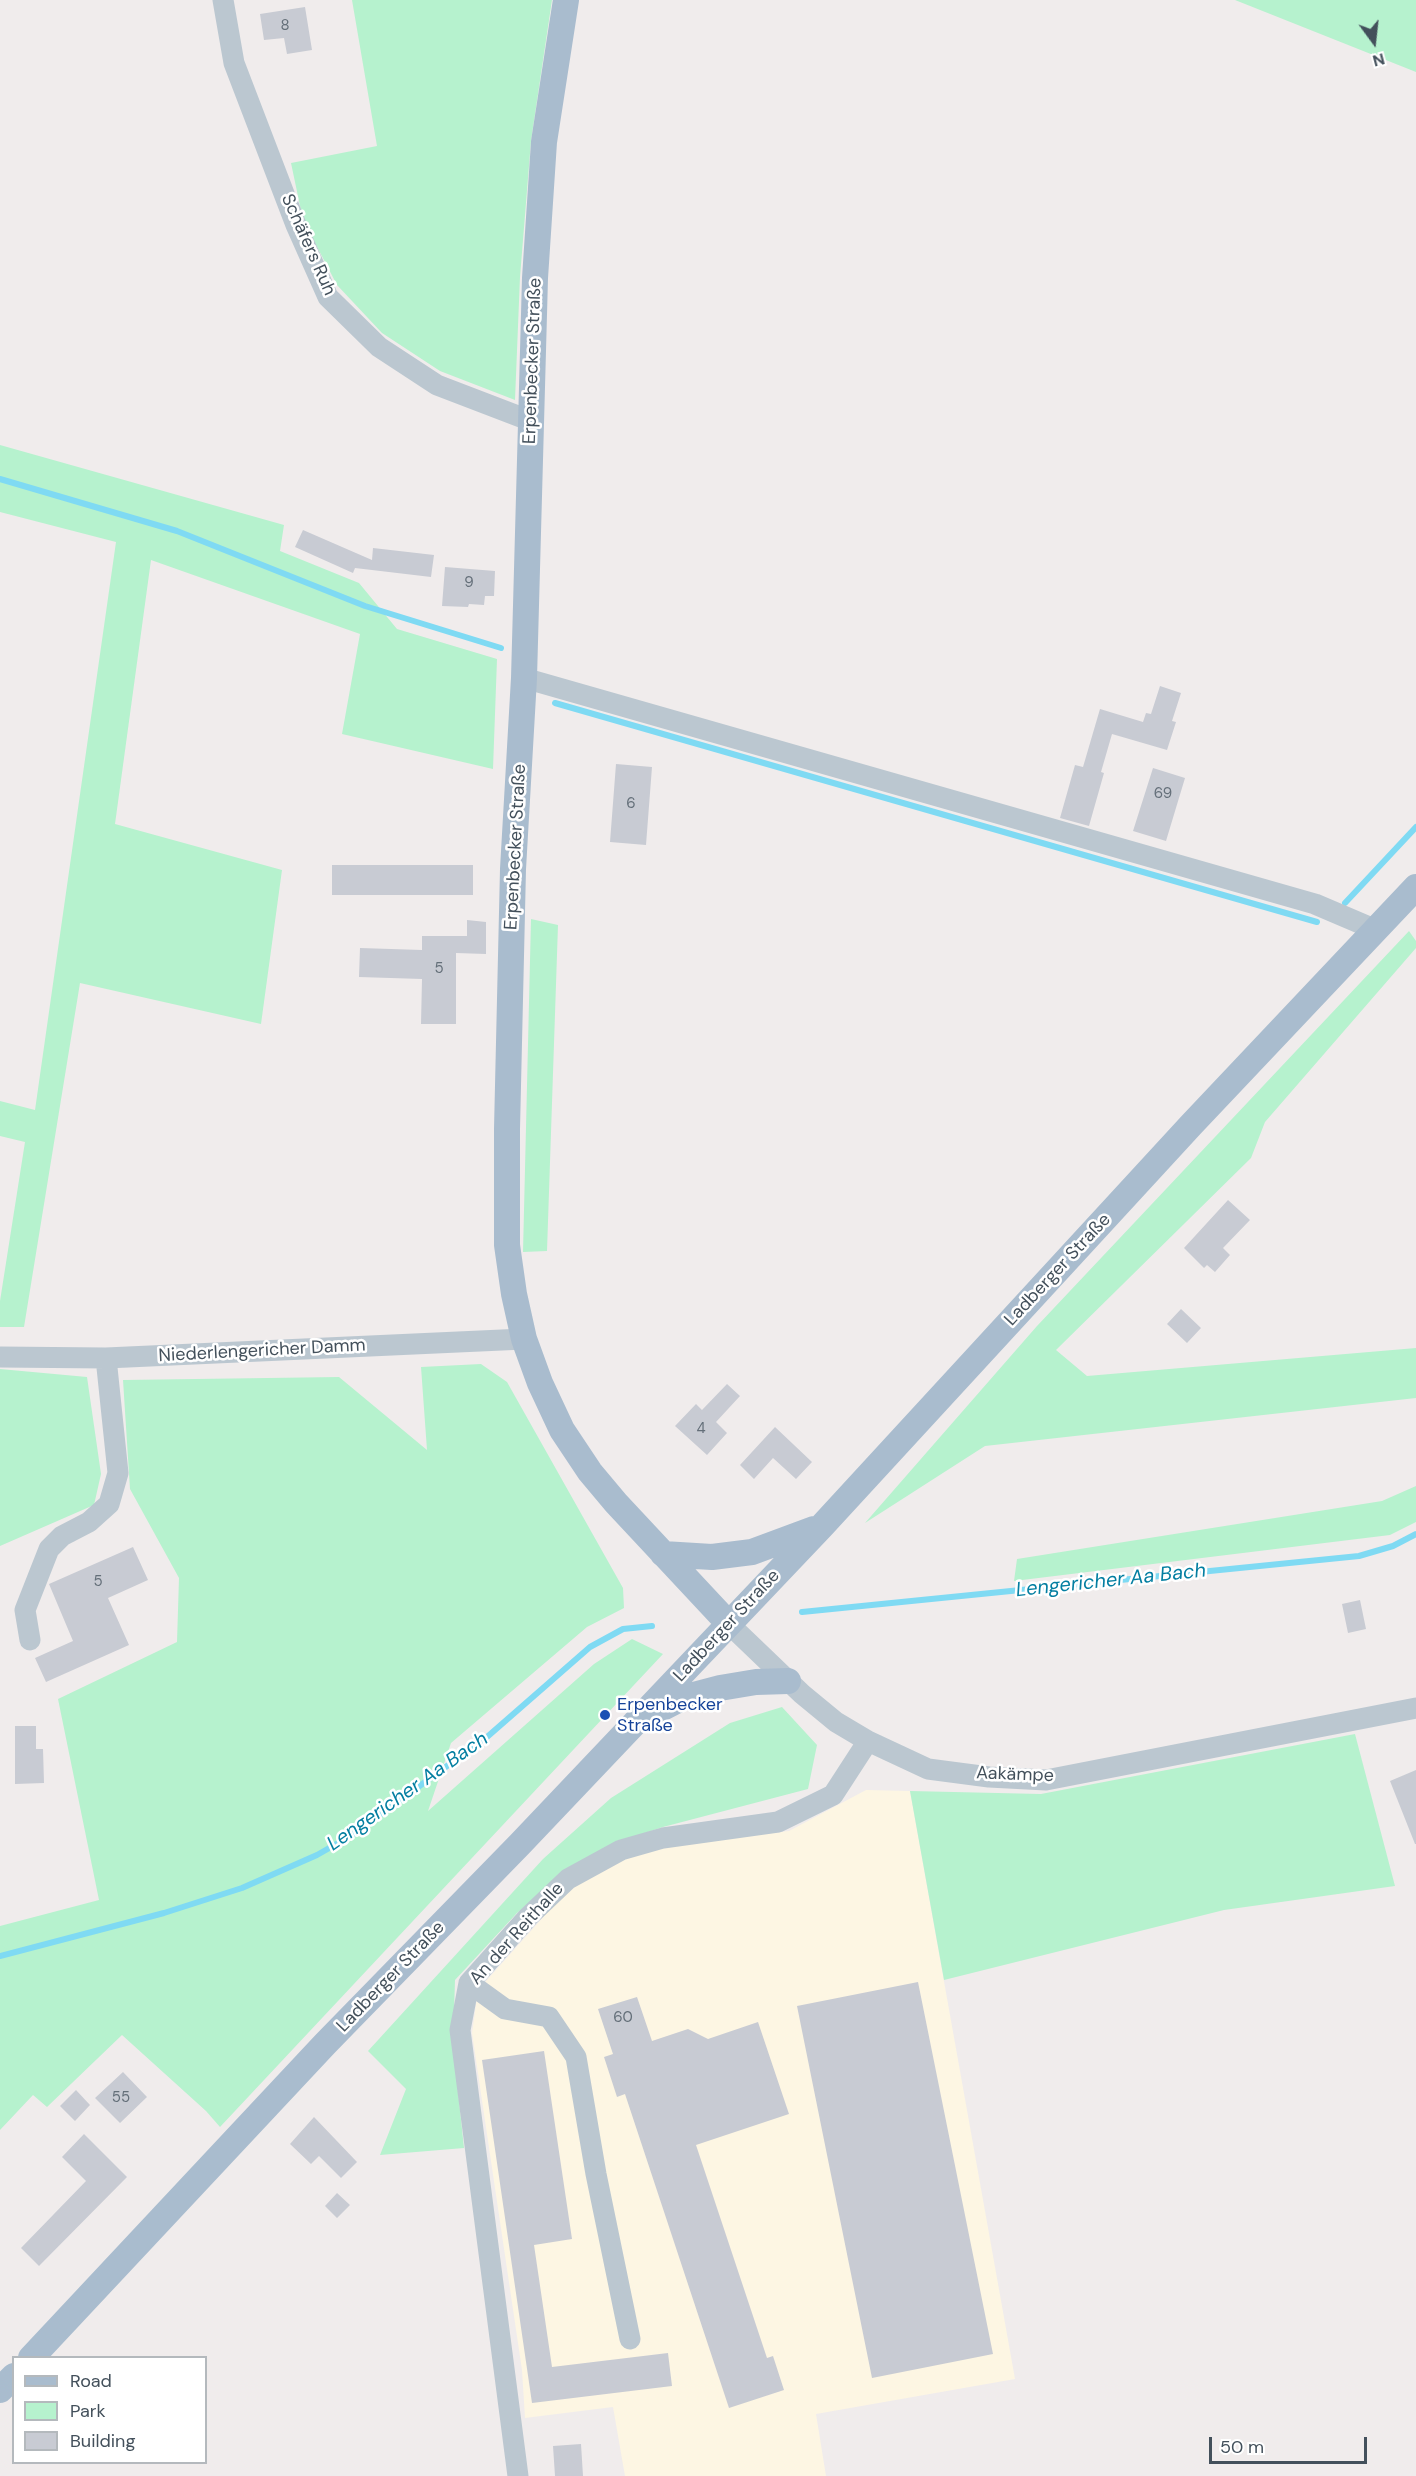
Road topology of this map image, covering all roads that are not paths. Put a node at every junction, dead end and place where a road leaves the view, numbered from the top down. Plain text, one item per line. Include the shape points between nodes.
1 (223, 0) edge
2 (566, 0) edge
3 (531, 421) junction
4 (525, 678) junction
5 (1416, 887) edge
6 (1376, 930) junction
7 (524, 1339) junction
8 (0, 1357) edge
9 (106, 1359) junction
10 (822, 1526) junction
11 (663, 1554) junction
12 (729, 1624) junction
13 (30, 1640) dead end
14 (788, 1682) junction
15 (1416, 1708) edge
16 (637, 1721) junction
17 (868, 1741) junction
18 (469, 1983) junction
19 (630, 2339) dead end
20 (33, 2356) edge
21 (12, 2378) edge
22 (0, 2390) edge
23 (518, 2476) edge

1 - 3 street, Schäfers Ruh via 234,63 328,297 379,346 437,385
2 - 3 main road, Erpenbecker Straße via 544,142
3 - 4 main road, Erpenbecker Straße
4 - 6 street via 1315,903
4 - 7 main road, Erpenbecker Straße via 513,869 507,1184 507,1245
5 - 6 main road, Ladberger Straße
6 - 10 main road, Ladberger Straße
7 - 9 street, Niederlengericher Damm
7 - 11 main road, Erpenbecker Straße via 562,1430 590,1472
8 - 9 street, Niederlengericher Damm
9 - 13 street via 118,1473 109,1504 49,1549 25,1611
10 - 11 main road via 752,1552 712,1557
10 - 12 main road, Ladberger Straße
11 - 12 main road, Erpenbecker Straße
12 - 14 street, Aakämpe
12 - 16 main road, Ladberger Straße
14 - 16 main road via 720,1688 682,1698
14 - 17 street, Aakämpe via 836,1722
15 - 17 street, Aakämpe via 1046,1780 928,1768
16 - 20 main road, Ladberger Straße via 325,2044
17 - 18 street, An der Reithalle via 833,1795 778,1822 663,1838 621,1850 568,1879
18 - 19 street via 505,2009 549,2017 576,2057
18 - 23 street, An der Reithalle via 460,2030
21 - 22 main road

